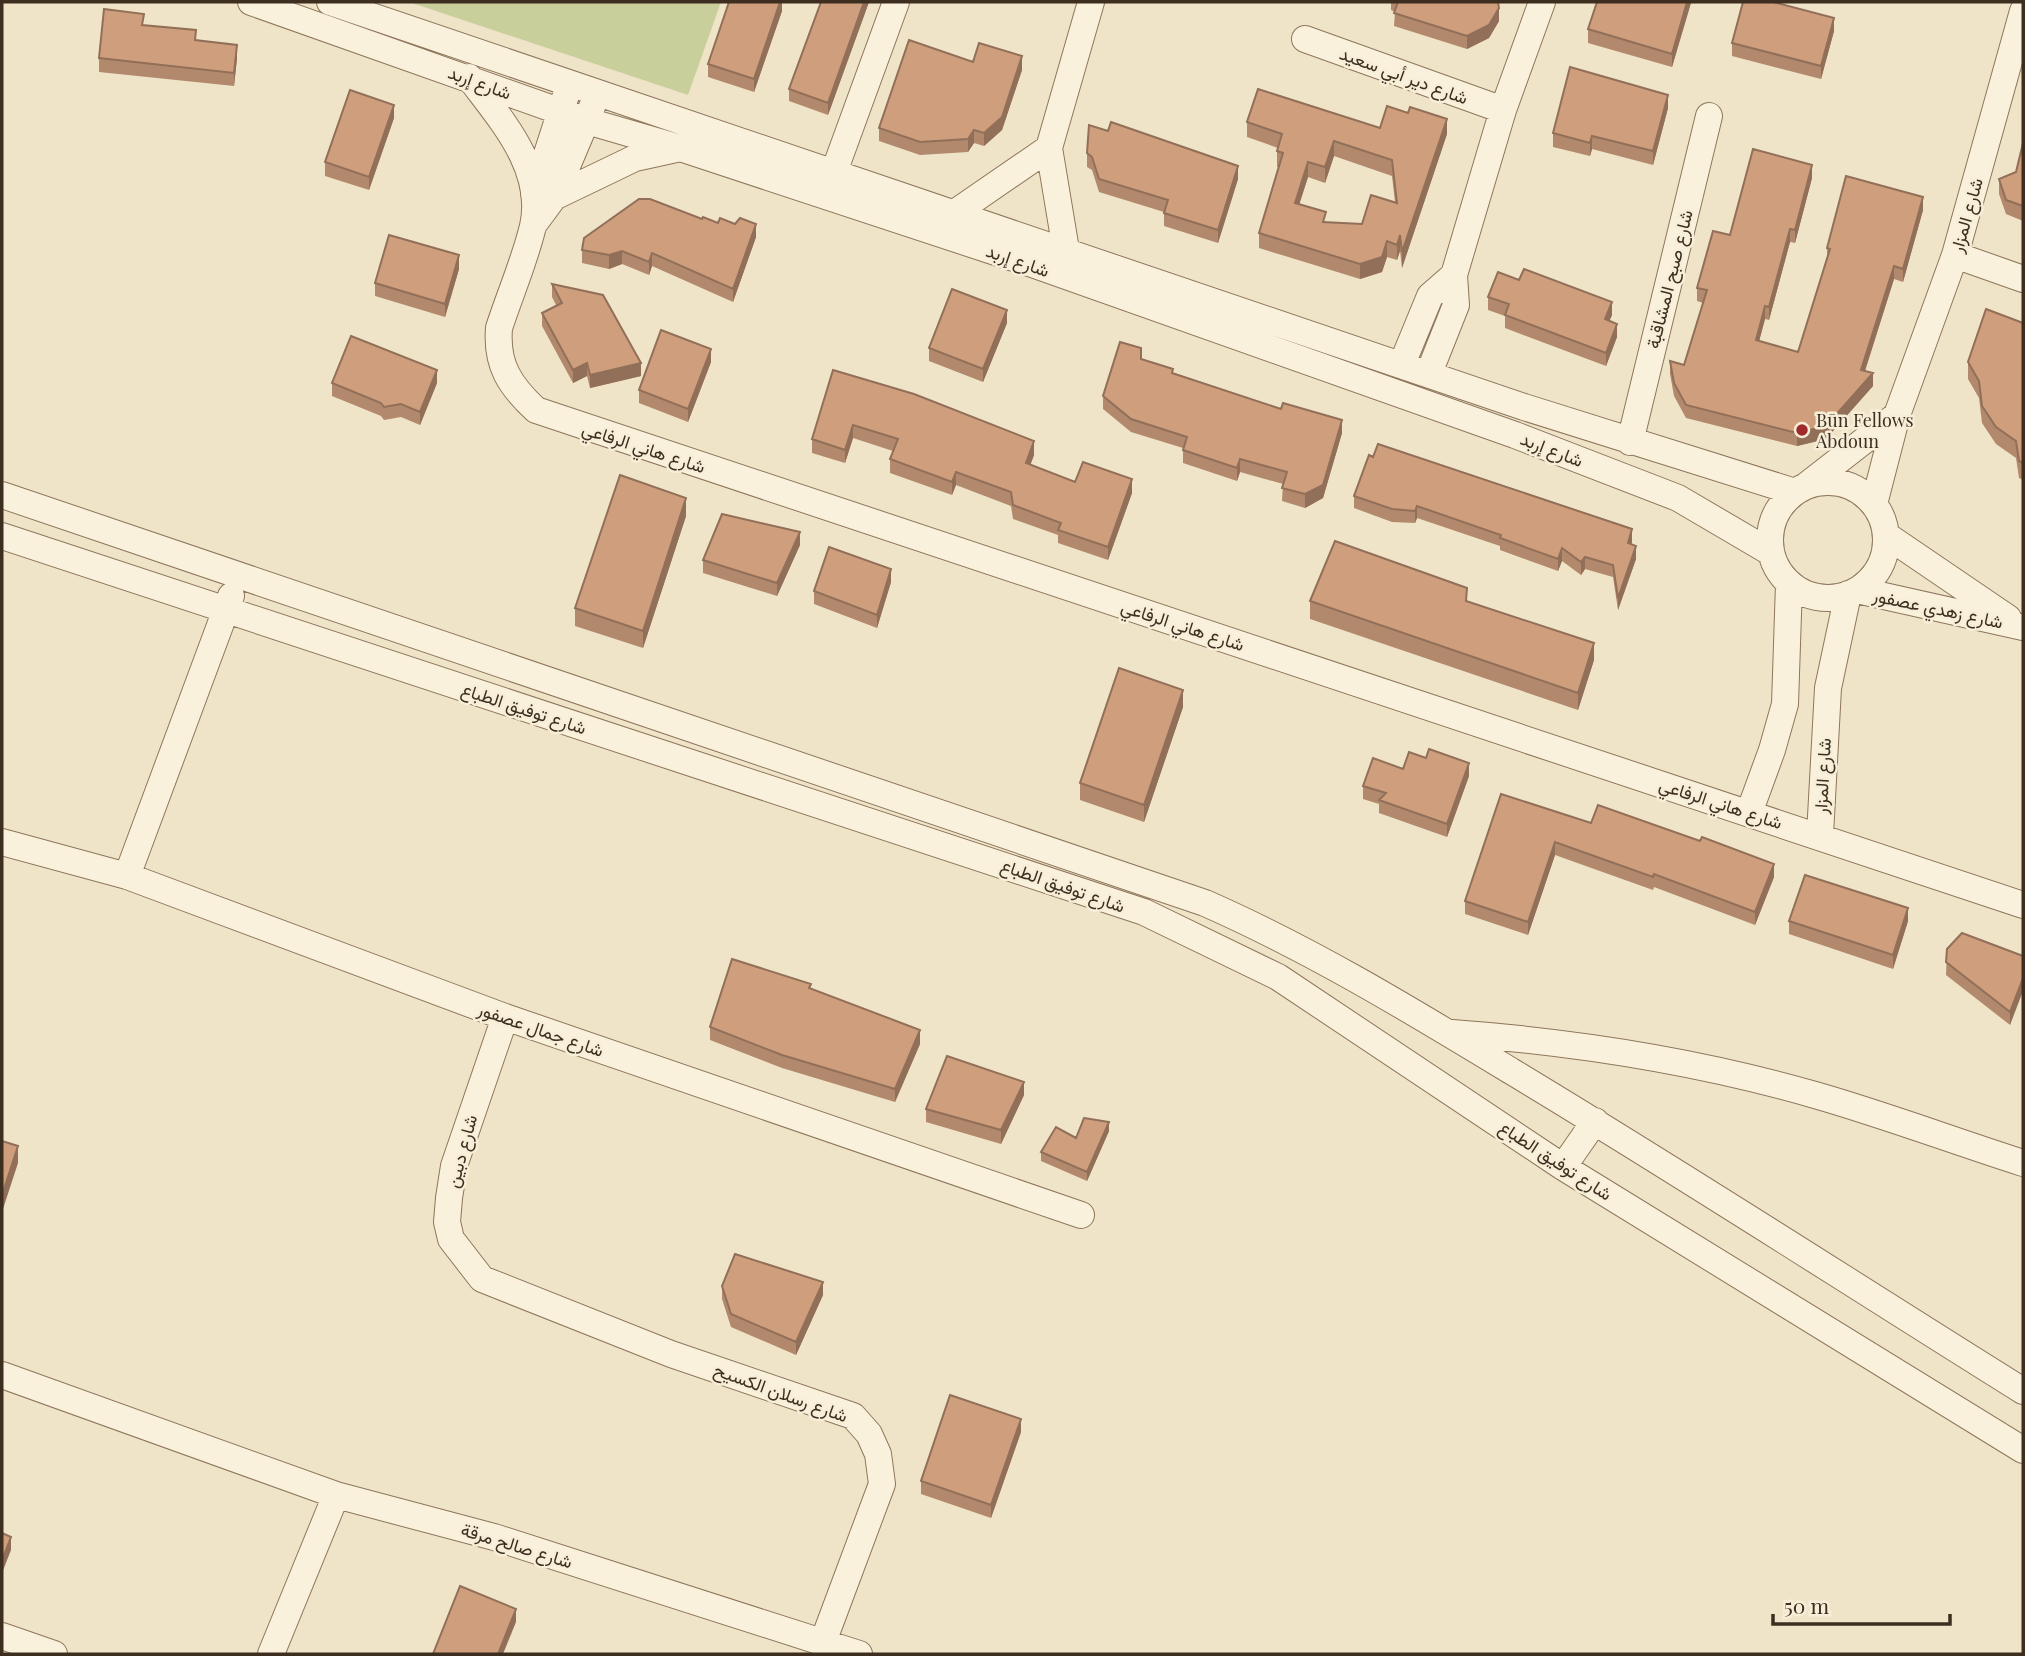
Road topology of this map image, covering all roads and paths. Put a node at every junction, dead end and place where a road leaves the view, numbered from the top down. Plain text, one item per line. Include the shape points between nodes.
1 (251, 2) edge
2 (330, 2) edge
3 (897, 2) edge
4 (1091, 2) edge
5 (1542, 2) edge
6 (2023, 11) edge
7 (1305, 39) dead end
8 (468, 77) junction
9 (569, 84) junction
10 (596, 94) junction
11 (1503, 110) junction
12 (561, 112) junction
13 (1709, 116) dead end
14 (587, 121) junction
15 (680, 148) junction
16 (1049, 149) junction
17 (834, 172) junction
18 (544, 195) junction
19 (956, 212) junction
20 (1066, 250) junction
21 (1955, 255) junction
22 (1454, 275) junction
23 (2023, 279) edge
24 (1402, 364) junction
25 (1429, 373) junction
26 (1897, 415) junction
27 (1630, 442) junction
28 (1800, 489) junction
29 (2, 495) edge
30 (1874, 504) junction
31 (1886, 535) junction
32 (2, 536) edge
33 (1770, 552) junction
34 (239, 575) junction
35 (1789, 584) junction
36 (1853, 592) junction
37 (225, 611) junction
38 (2021, 626) edge
39 (1749, 813) junction
40 (1820, 835) junction
41 (2, 842) edge
42 (127, 876) junction
43 (2023, 905) edge
44 (505, 1017) junction
45 (1447, 1032) junction
46 (1595, 1121) junction
47 (2023, 1163) edge
48 (1563, 1167) junction
49 (1081, 1215) dead end
50 (482, 1279) joint
51 (2, 1375) edge
52 (2023, 1391) edge
53 (2023, 1450) edge
54 (336, 1495) junction
55 (2, 1636) edge
56 (823, 1642) junction
57 (54, 1654) edge
58 (271, 1654) edge
59 (859, 1654) edge

1 - 8 street, شارع إربد
2 - 9 street, شارع إربد
3 - 17 street
4 - 16 street
5 - 11 street
6 - 21 street, شارع المزار
7 - 11 street, شارع دير أبي سعيد
8 - 12 street, شارع إربد
8 - 18 street via 513,136
9 - 10 street, شارع إربد
9 - 12 street, شارع هاني الرفاعي
10 - 14 street, شارع هاني الرفاعي
10 - 17 street, شارع إربد
11 - 22 street
12 - 14 street, شارع إربد
12 - 18 street, شارع هاني الرفاعي
13 - 27 street, شارع صبح المشاقبة
14 - 15 street, شارع إربد
14 - 18 street, شارع هاني الرفاعي
15 - 18 street, شارع هاني الرفاعي via 635,158
15 - 33 street, شارع إربد via 1032,264 1515,435 1678,498
16 - 19 street
16 - 20 street
17 - 19 street, شارع إربد
18 - 39 street, شارع هاني الرفاعي via 499,328 498,345 511,385 537,410
19 - 20 street, شارع إربد
20 - 24 street, شارع إربد
21 - 23 street
21 - 26 street, شارع المزار
22 - 24 street via 1430,296
22 - 25 street via 1456,305
24 - 25 street, شارع إربد
25 - 27 street, شارع إربد
26 - 28 street
26 - 30 street, شارع المزار
27 - 28 street, شارع إربد
28 - 30 street via 1825,482 1843,484
28 - 33 street via 1773,519
29 - 34 street, شارع توفيق الطباع
30 - 31 street
31 - 36 street via 1880,567
31 - 38 street, شارع زهدي عصفور
32 - 37 street, شارع توفيق الطباع
33 - 35 street
34 - 37 street
34 - 45 street, شارع توفيق الطباع via 1205,903 1272,933
35 - 36 street via 1817,597
35 - 39 street via 1785,704
36 - 38 street, شارع زهدي عصفور
36 - 40 street, شارع المزار via 1828,688
37 - 42 street
37 - 48 street, شارع توفيق الطباع via 1144,912 1278,977
39 - 40 street, شارع هاني الرفاعي
40 - 43 street, شارع هاني الرفاعي
41 - 42 street, شارع جمال عصفور
42 - 44 street, شارع جمال عصفور
44 - 49 street, شارع جمال عصفور
44 - 50 street, شارع دبين via 454,1166 449,1198 447,1222 452,1239
45 - 46 street, شارع توفيق الطباع
45 - 47 street via 1552,1040 1684,1064 1814,1095
46 - 48 street
46 - 52 street, شارع توفيق الطباع
48 - 53 street, شارع توفيق الطباع
50 - 56 street, شارع رسلان الكسيح via 671,1353 853,1416 878,1454 882,1484
51 - 54 street, شارع صالح مرقة
54 - 56 street, شارع صالح مرقة via 494,1537
54 - 58 street
55 - 57 street
56 - 59 street, شارع صالح مرقة

